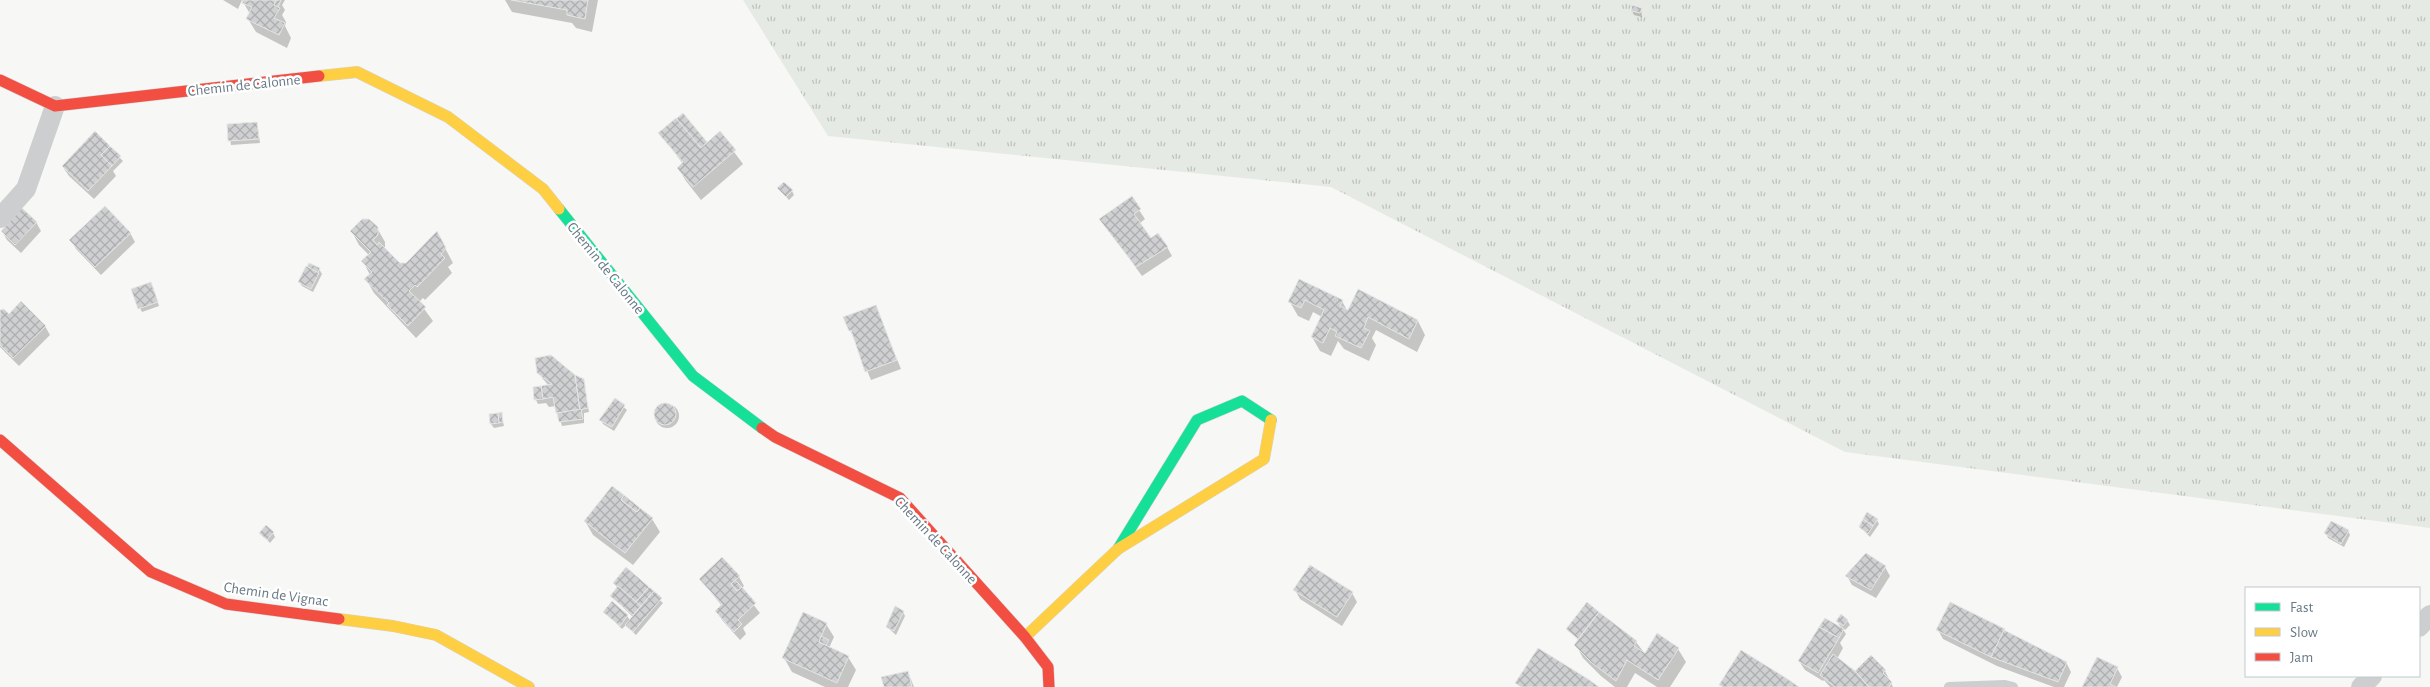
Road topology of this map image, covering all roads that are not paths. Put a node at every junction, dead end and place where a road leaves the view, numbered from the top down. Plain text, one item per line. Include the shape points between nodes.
1 (0, 80) edge
2 (55, 106) junction
3 (0, 218) edge
4 (0, 440) edge
5 (1118, 549) junction
6 (2430, 616) edge
7 (2420, 626) edge
8 (1025, 637) junction
9 (2371, 677) edge
10 (529, 687) edge
11 (1049, 687) edge
12 (1949, 687) edge
13 (2013, 687) edge
14 (2361, 687) edge

1 - 2 street
2 - 3 street via 26,189
2 - 8 street, Chemin de Calonne via 357,72 448,117 543,189 693,376 775,437 900,498
4 - 10 street, Chemin de Vignac via 151,572 226,604 393,626 436,635
5 - 5 street via 1264,459 1271,419 1242,402 1198,420
5 - 8 street
6 - 7 street
8 - 11 street, Chemin de Calonne via 1048,667
9 - 14 street
12 - 13 lane via 2005,684

